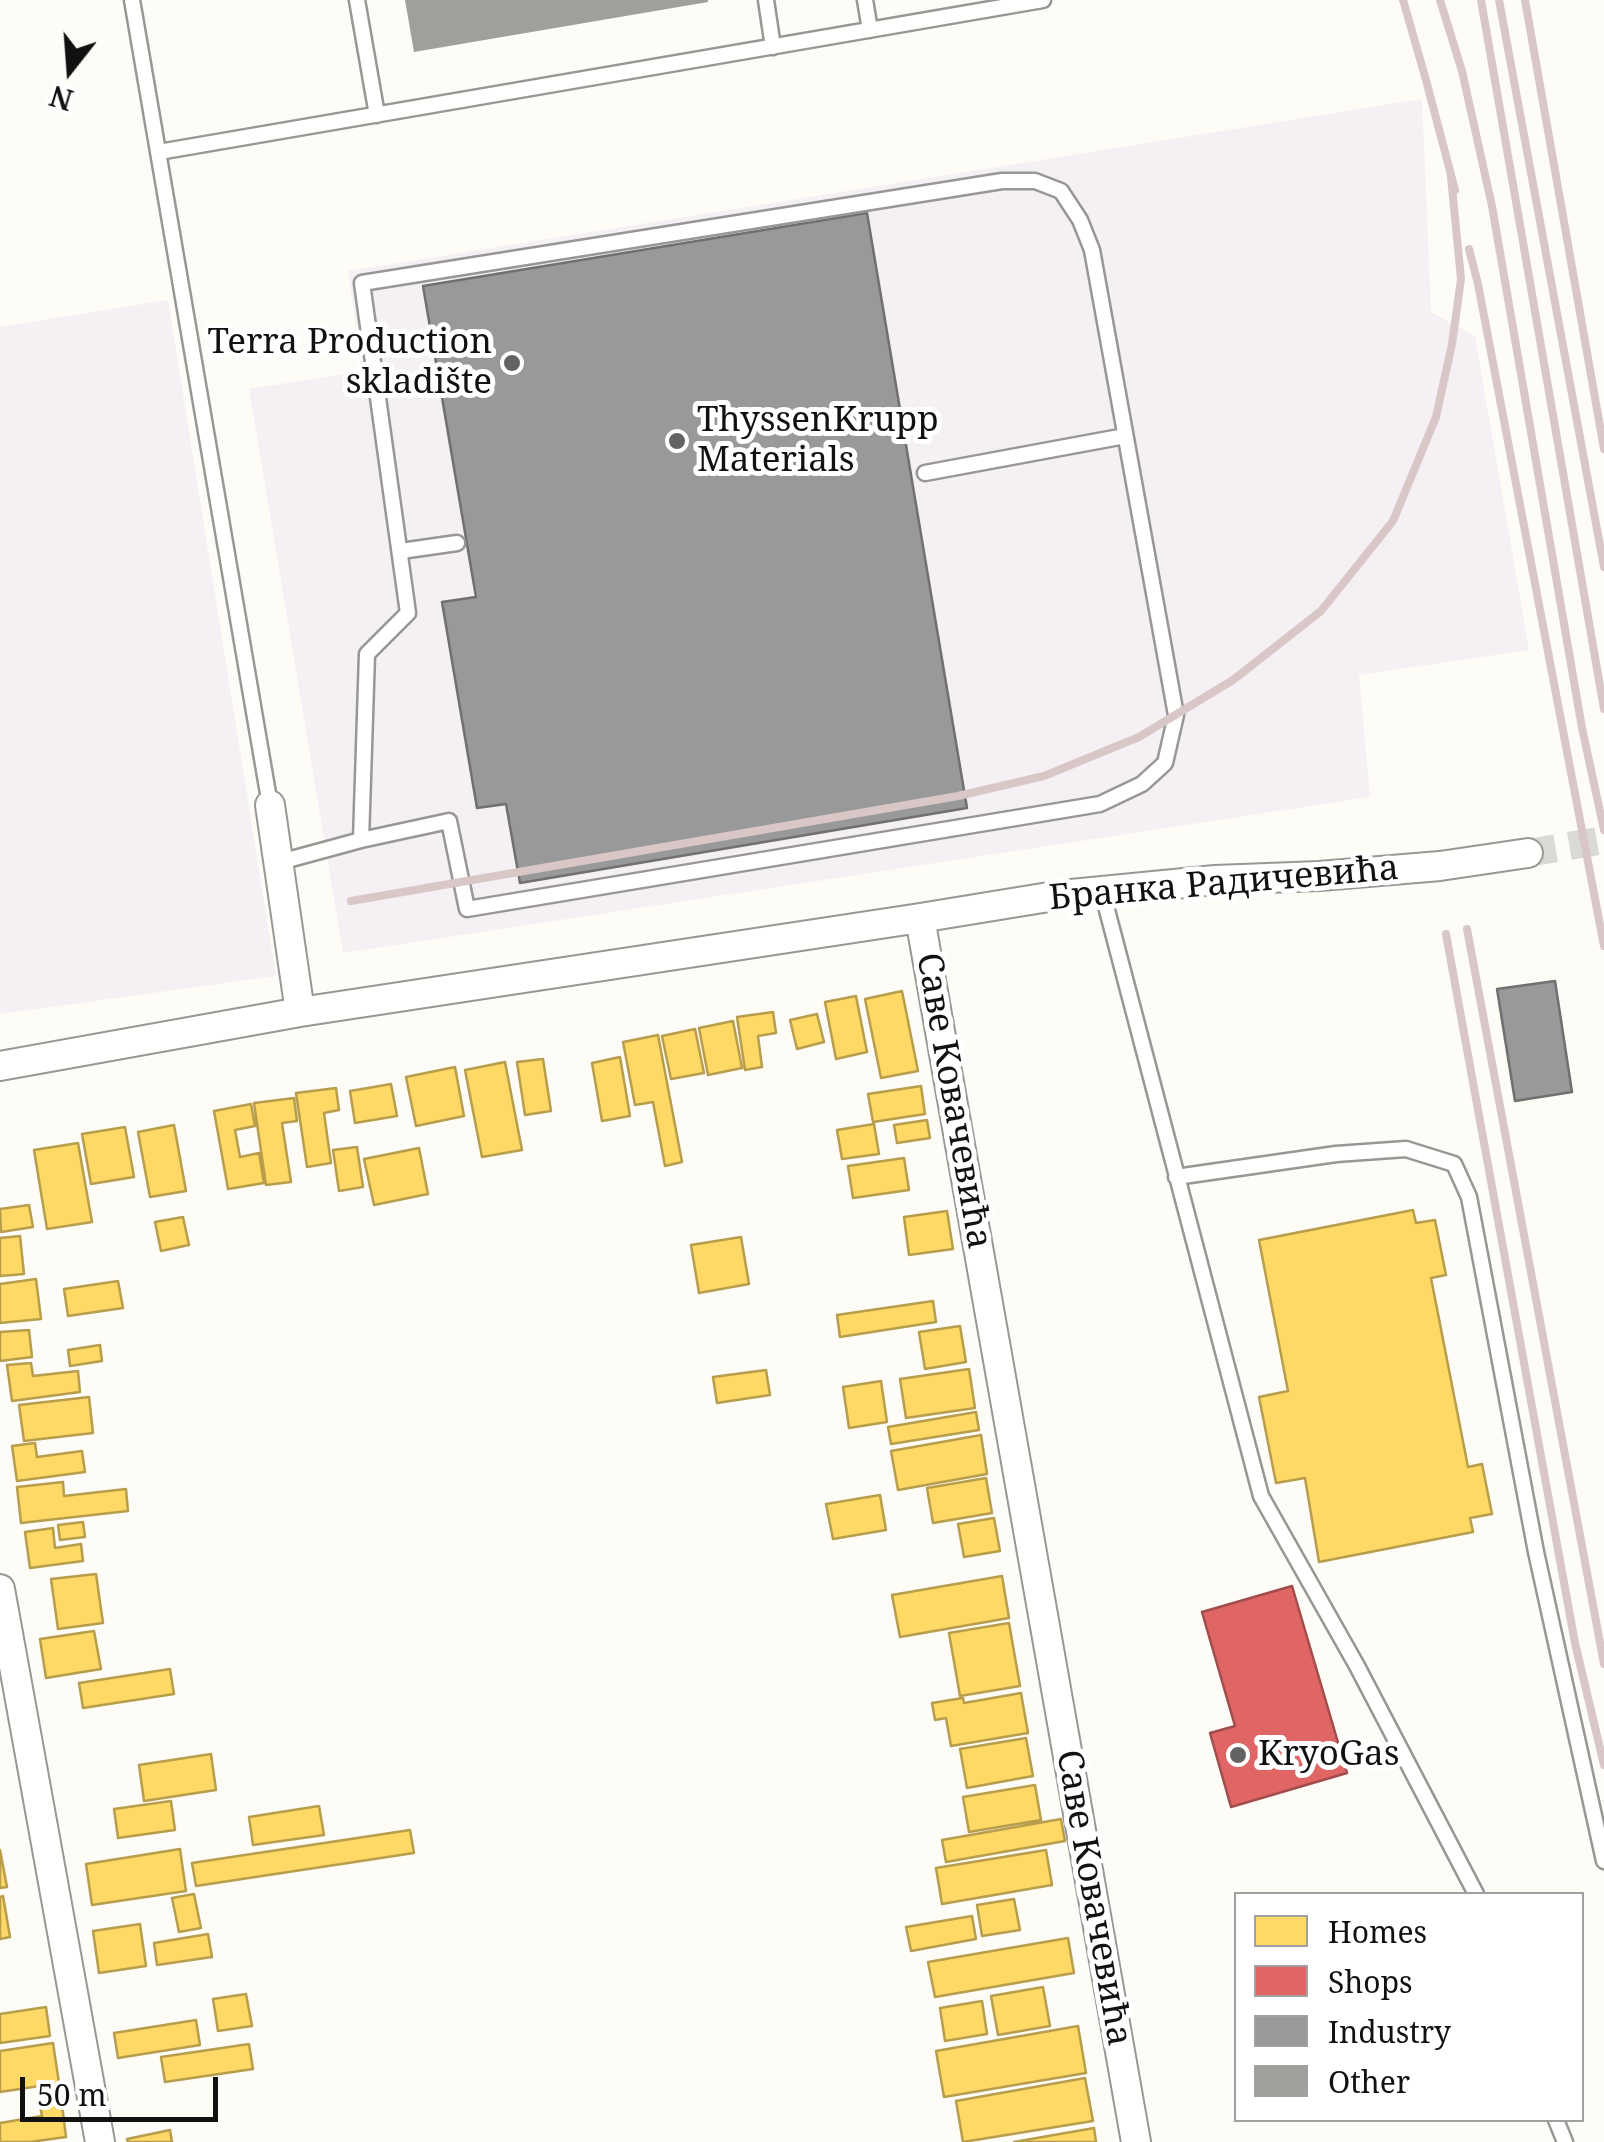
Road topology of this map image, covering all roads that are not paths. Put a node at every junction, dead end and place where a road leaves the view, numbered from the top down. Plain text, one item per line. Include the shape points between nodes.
1 (132, 0) edge
2 (357, 0) edge
3 (766, 0) edge
4 (865, 0) edge
5 (1043, 0) edge
6 (870, 30) junction
7 (773, 47) junction
8 (377, 115) junction
9 (158, 152) junction
10 (1125, 436) junction
11 (925, 473) dead end
12 (458, 543) dead end
13 (401, 551) junction
14 (270, 806) joint
15 (362, 840) junction
16 (1528, 852) tunnel mouth
17 (280, 862) junction
18 (1102, 890) junction
19 (920, 918) junction
20 (300, 1012) junction
21 (0, 1066) edge
22 (1176, 1177) junction
23 (0, 1588) edge
24 (1604, 1861) edge
25 (1475, 1892) edge
26 (100, 2142) edge
27 (1136, 2142) edge

1 - 9 lane
2 - 8 lane
3 - 7 lane
4 - 6 lane
5 - 6 lane
6 - 7 lane
7 - 8 lane
8 - 9 lane
9 - 14 lane
10 - 11 lane
10 - 13 lane via 1092,250 1080,220 1060,191 1035,181 1002,181 362,283
10 - 15 lane via 1176,714 1164,762 1142,784 1100,804 468,909 450,821
12 - 13 lane
13 - 15 lane via 408,613 367,654
14 - 17 street
15 - 17 lane
16 - 18 street, Бранка Радичевића via 1440,866
17 - 20 street
18 - 19 street, Бранка Радичевића
18 - 22 lane
19 - 20 street, Саве Ковачевића
19 - 27 street, Саве Ковачевића
20 - 21 street, Саве Ковачевића
22 - 24 lane via 1406,1150 1454,1164 1468,1197
22 - 25 lane via 1261,1496
23 - 26 street

